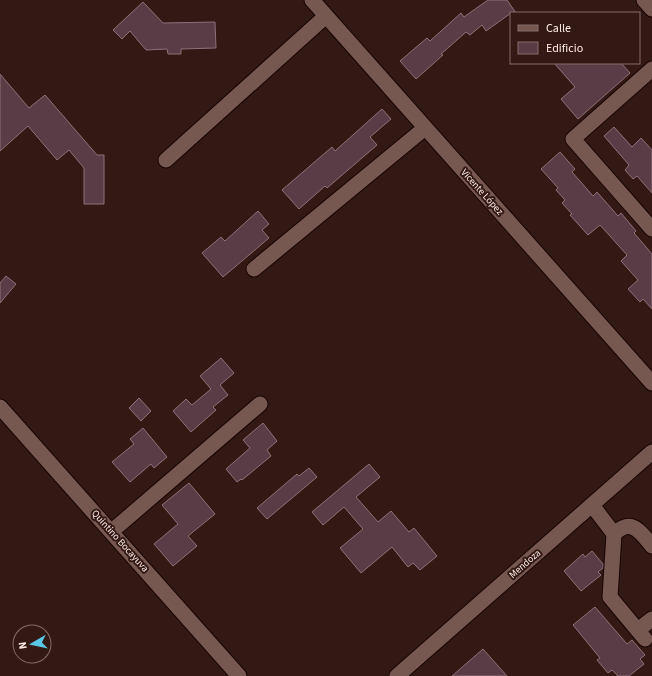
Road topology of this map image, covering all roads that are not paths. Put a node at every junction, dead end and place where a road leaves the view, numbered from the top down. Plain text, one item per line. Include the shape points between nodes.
1 (312, 0) edge
2 (644, 0) edge
3 (652, 9) edge
4 (326, 16) junction
5 (652, 69) edge
6 (425, 128) junction
7 (166, 160) dead end
8 (652, 228) edge
9 (254, 269) dead end
10 (652, 383) edge
11 (260, 404) dead end
12 (0, 407) edge
13 (652, 452) edge
14 (592, 505) junction
15 (112, 531) junction
16 (614, 534) junction
17 (652, 546) edge
18 (652, 619) edge
19 (239, 676) edge
20 (397, 676) edge

1 - 4 street, Vicente López
2 - 3 street
4 - 6 street, Vicente López
4 - 7 street
5 - 8 street via 573,140
6 - 9 street
6 - 10 street, Vicente López
11 - 15 street
12 - 15 street, Quintino Bocayuva
13 - 14 street, Mendoza
14 - 16 street
14 - 20 street, Mendoza
15 - 19 street, Quintino Bocayuva
16 - 17 street via 624,527 636,528
16 - 18 street via 610,597 641,635

